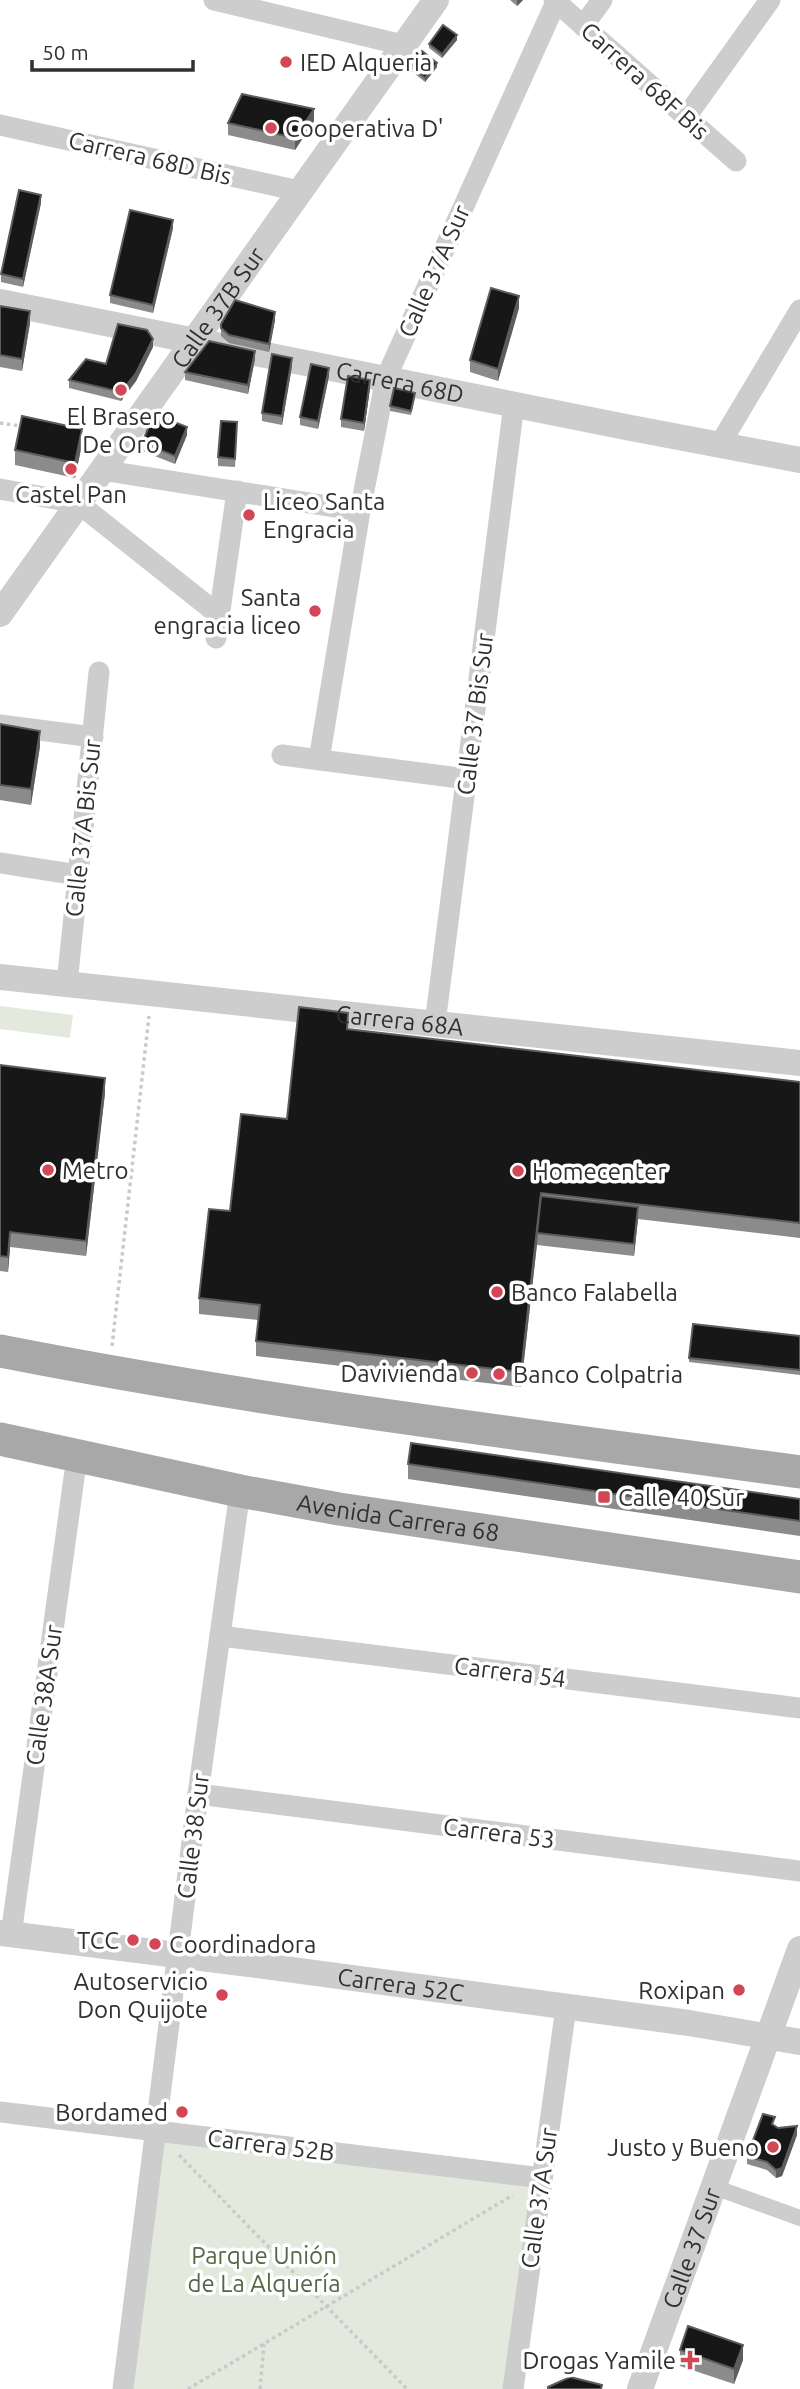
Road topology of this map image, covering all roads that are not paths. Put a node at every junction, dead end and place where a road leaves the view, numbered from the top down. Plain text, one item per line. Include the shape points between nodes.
1 (214, 0) edge
2 (436, 0) edge
3 (602, 0) edge
4 (770, 0) edge
5 (555, 1) edge
6 (266, 6) edge
7 (583, 26) junction
8 (403, 45) junction
9 (686, 117) junction
10 (0, 125) edge
11 (736, 161) dead end
12 (299, 191) junction
13 (0, 302) edge
14 (800, 310) edge
15 (192, 340) junction
16 (386, 378) junction
17 (514, 404) junction
18 (720, 444) junction
19 (800, 460) edge
20 (101, 470) junction
21 (0, 489) edge
22 (237, 491) junction
23 (78, 503) junction
24 (360, 511) junction
25 (9, 588) edge
26 (0, 614) edge
27 (219, 615) junction
28 (216, 638) dead end
29 (99, 672) dead end
30 (0, 725) edge
31 (93, 737) junction
32 (282, 755) dead end
33 (319, 760) junction
34 (467, 779) junction
35 (0, 863) edge
36 (78, 875) junction
37 (0, 977) edge
38 (67, 984) junction
39 (435, 1024) junction
40 (800, 1063) edge
41 (0, 1350) edge
42 (0, 1439) edge
43 (77, 1456) junction
44 (800, 1472) edge
45 (240, 1491) junction
46 (800, 1577) edge
47 (220, 1636) junction
48 (800, 1708) edge
49 (198, 1794) junction
50 (800, 1871) edge
51 (6, 1934) edge
52 (800, 1949) edge
53 (178, 1955) junction
54 (566, 2007) junction
55 (768, 2036) junction
56 (800, 2042) edge
57 (0, 2112) edge
58 (156, 2131) junction
59 (542, 2178) junction
60 (714, 2187) junction
61 (800, 2218) edge
62 (123, 2389) edge
63 (513, 2389) edge
64 (640, 2389) edge

1 - 6 street
2 - 8 street, Calle 37B Sur
3 - 7 street
4 - 9 street
5 - 7 street, Carrera 68F Bis
5 - 16 street, Calle 37A Sur
6 - 8 street
7 - 9 street, Carrera 68F Bis
8 - 12 street, Calle 37B Sur
9 - 11 street, Carrera 68F Bis
10 - 12 street, Carrera 68D Bis
12 - 15 street, Calle 37B Sur
13 - 15 street, Carrera 68D
14 - 18 street
15 - 16 street, Carrera 68D
15 - 20 street, Calle 37B Sur
16 - 17 street, Carrera 68D
16 - 24 street, Calle 37A Sur
17 - 18 street, Carrera 68D
17 - 34 street, Calle 37 Bis Sur
18 - 19 street, Carrera 68D
20 - 22 street
20 - 23 street, Calle 37B Sur
21 - 23 street
22 - 24 street
22 - 27 street
23 - 25 street, Calle 37B Sur
23 - 27 street
24 - 33 street, Calle 37A Sur
25 - 26 street, Calle 37B Sur
27 - 28 street
29 - 31 street, Calle 37A Bis Sur
30 - 31 street
31 - 36 street, Calle 37A Bis Sur
32 - 33 street
33 - 34 street
34 - 39 street, Calle 37 Bis Sur
35 - 36 street
36 - 38 street, Calle 37A Bis Sur
37 - 38 street, Carrera 68A
38 - 39 street, Carrera 68A
39 - 40 street, Carrera 68A
41 - 44 main road via 246,1395
42 - 43 main road, Avenida Carrera 68
43 - 45 main road, Avenida Carrera 68
43 - 51 street, Calle 38A Sur
45 - 46 main road, Avenida Carrera 68
45 - 47 street, Calle 38 Sur
47 - 48 street, Carrera 54
47 - 49 street, Calle 38 Sur
49 - 50 street, Carrera 53
49 - 53 street, Calle 38 Sur
51 - 53 street, Carrera 52C
52 - 55 street, Calle 37 Sur
53 - 54 street, Carrera 52C
53 - 58 street, Calle 38 Sur
54 - 55 street, Carrera 52C
54 - 59 street, Calle 37A Sur
55 - 56 street, Carrera 52C
55 - 60 street, Calle 37 Sur
57 - 58 street, Carrera 52B
58 - 59 street, Carrera 52B
58 - 62 street, Calle 38 Sur
59 - 63 street, Calle 37A Sur
60 - 61 street
60 - 64 street, Calle 37 Sur

